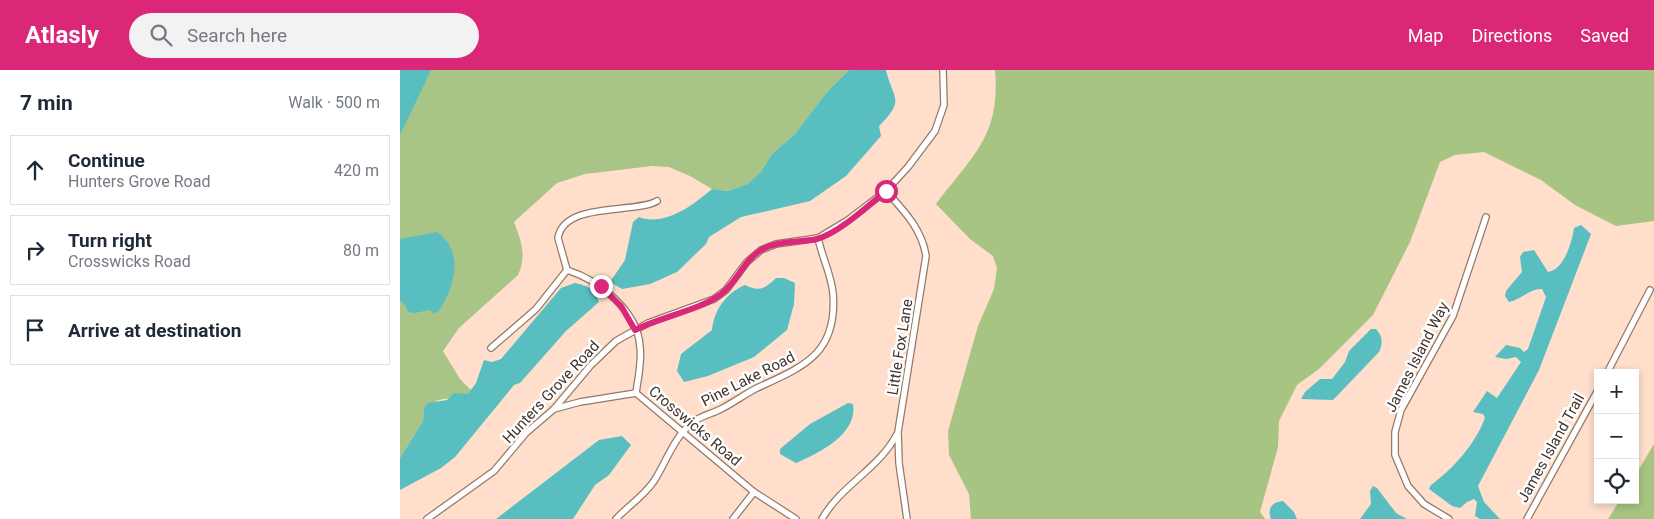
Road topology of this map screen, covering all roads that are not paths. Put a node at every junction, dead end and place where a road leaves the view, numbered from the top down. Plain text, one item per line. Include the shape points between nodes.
1 (943, 70) edge
2 (886, 191) junction
3 (657, 201) dead end
4 (1486, 217) dead end
5 (818, 238) junction
6 (567, 270) junction
7 (1650, 290) dead end
8 (635, 330) junction
9 (491, 348) dead end
10 (1609, 369) edge
11 (636, 393) junction
12 (1594, 397) edge
13 (554, 409) junction
14 (898, 432) junction
15 (682, 433) junction
16 (754, 492) junction
17 (427, 519) edge
18 (616, 519) edge
19 (734, 519) edge
20 (796, 519) edge
21 (822, 519) edge
22 (907, 519) edge
23 (1449, 519) edge
24 (1527, 519) edge

1 - 2 street, Hunters Grove Road via 944,105 936,131
2 - 5 street, Hunters Grove Road
2 - 14 street, Little Fox Lane via 915,226 926,256
3 - 6 street via 591,212 560,228 558,238
4 - 23 street, James Island Way via 1453,316 1401,410 1395,432 1396,456 1408,486 1424,504
5 - 8 street, Hunters Grove Road via 767,247 747,262 731,285 719,295
5 - 15 street, Pine Lake Road via 832,283 833,302 831,324 816,354 796,370 696,420
6 - 8 street, Crosswicks Road via 586,277 608,292
6 - 9 street via 536,309
7 - 10 street
8 - 11 street, Crosswicks Road via 640,345
8 - 13 street, Hunters Grove Road via 601,354
11 - 13 street
11 - 15 street, Crosswicks Road
12 - 24 street, James Island Trail
13 - 17 street, Hunters Grove Road via 526,433 494,471
14 - 21 street via 880,459 842,492
14 - 22 street, Little Fox Lane
15 - 16 street, Crosswicks Road
15 - 18 street, Pine Lake Road via 670,448 653,482
16 - 19 street
16 - 20 street, Crosswicks Road

